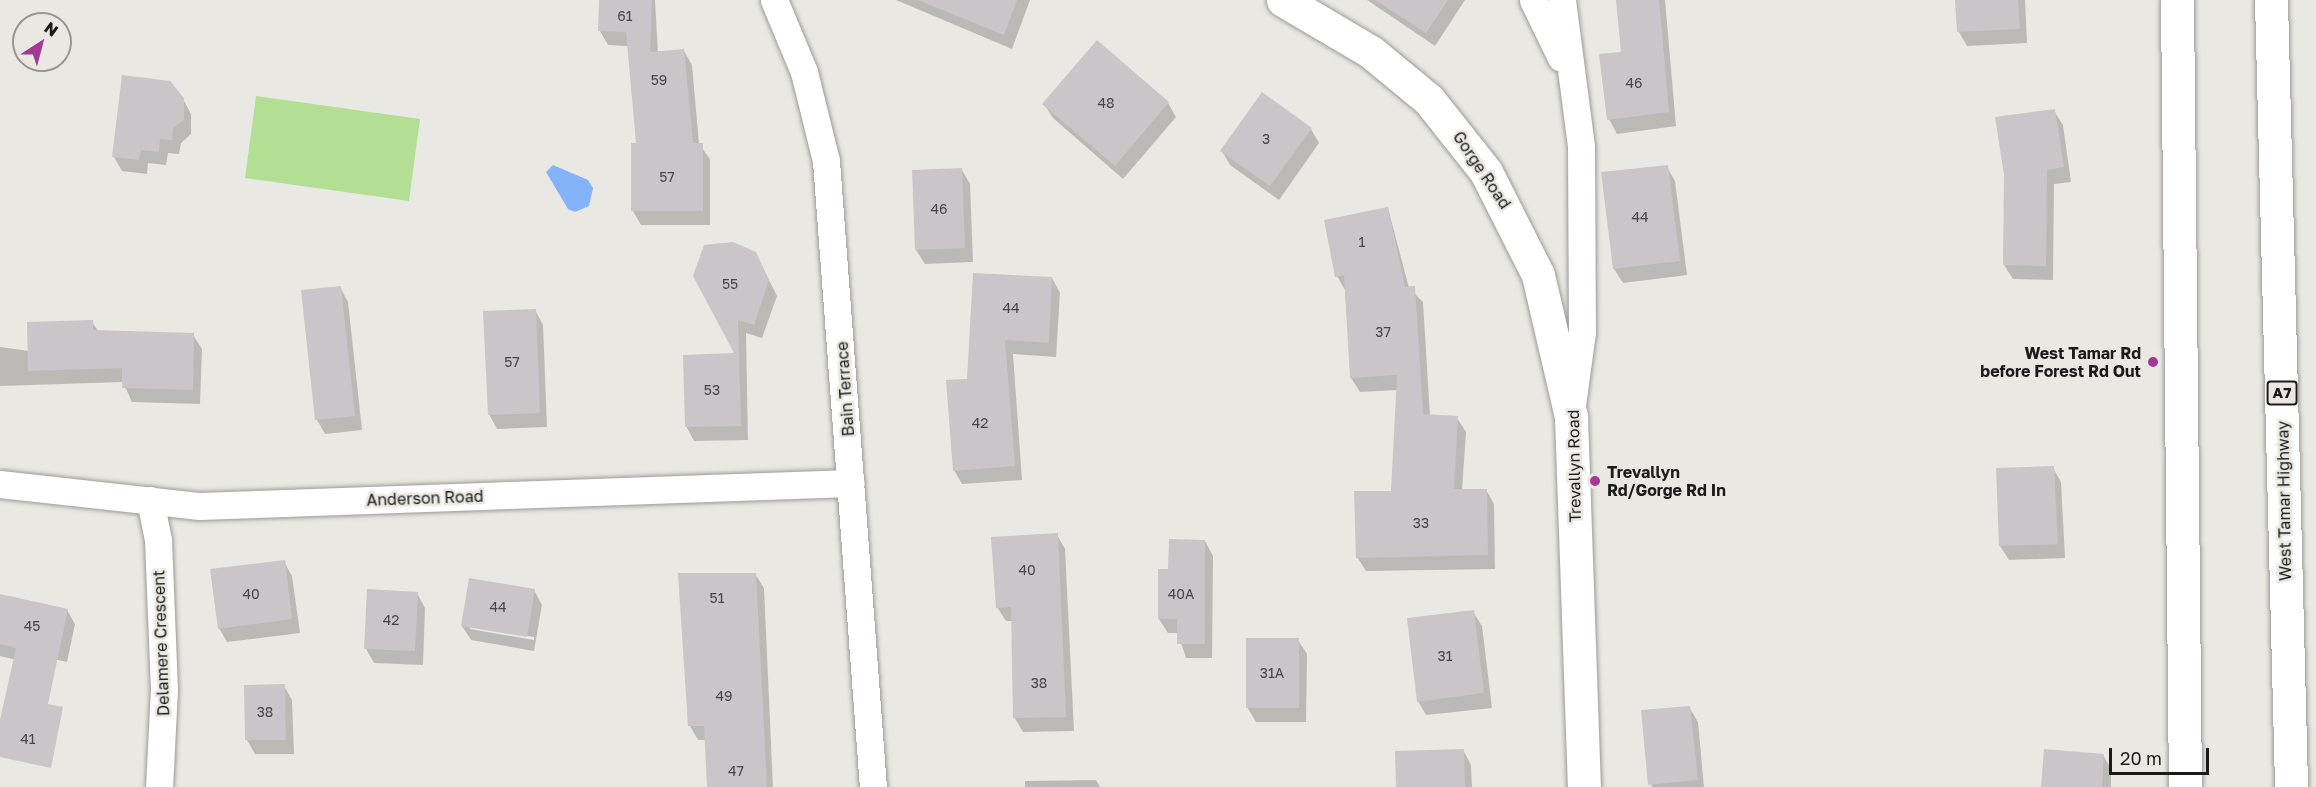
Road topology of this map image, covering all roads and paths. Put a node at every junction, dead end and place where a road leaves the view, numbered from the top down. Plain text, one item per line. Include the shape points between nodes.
1 (774, 0) edge
2 (1283, 0) edge
3 (1533, 0) edge
4 (1562, 0) edge
5 (2177, 0) edge
6 (2271, 0) edge
7 (1569, 74) junction
8 (1571, 417) junction
9 (851, 483) junction
10 (0, 484) edge
11 (150, 500) junction
12 (159, 787) edge
13 (873, 787) edge
14 (1584, 787) edge
15 (2185, 787) edge
16 (2290, 787) edge

1 - 9 street, Bain Terrace via 804,72 826,161
2 - 8 main road, Gorge Road via 1399,73 1456,131 1486,172 1538,275
3 - 7 street, Trevallyn Road
4 - 7 street, Trevallyn Road
5 - 15 main road
6 - 16 main road, West Tamar Highway / A7
7 - 8 street, Trevallyn Road via 1581,147 1581,332
8 - 14 main road, Trevallyn Road
9 - 11 street, Anderson Road via 200,506
9 - 13 street, Bain Terrace
10 - 11 street, Anderson Road
11 - 12 street, Delamere Crescent via 158,540 164,689

